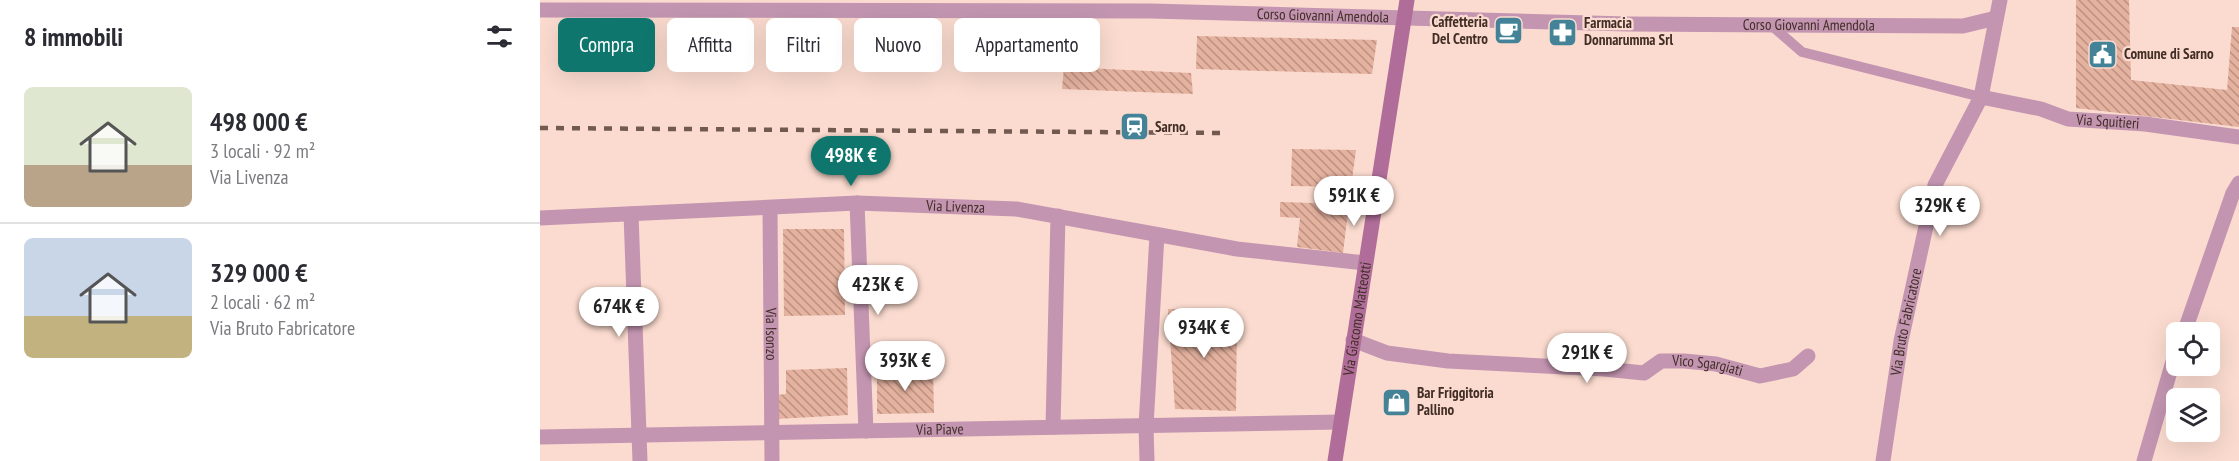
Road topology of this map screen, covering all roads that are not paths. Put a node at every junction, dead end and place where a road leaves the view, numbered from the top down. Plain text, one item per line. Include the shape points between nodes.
1 (1407, 0) edge
2 (2000, 0) edge
3 (1150, 6) edge
4 (540, 9) edge
5 (1402, 18) junction
6 (1996, 18) junction
7 (1771, 25) junction
8 (1981, 97) junction
9 (2239, 137) edge
10 (2239, 183) edge
11 (857, 203) junction
12 (770, 208) junction
13 (631, 214) junction
14 (1058, 216) junction
15 (540, 219) edge
16 (1157, 235) junction
17 (1365, 262) junction
18 (2188, 322) edge
19 (1353, 340) junction
20 (1808, 357) dead end
21 (2169, 376) edge
22 (1340, 422) junction
23 (1146, 426) junction
24 (1053, 427) junction
25 (866, 431) junction
26 (772, 432) junction
27 (639, 435) junction
28 (540, 437) edge
29 (640, 461) edge
30 (772, 461) edge
31 (1146, 461) edge
32 (1335, 461) edge
33 (1883, 461) edge
34 (2144, 461) edge

1 - 5 street, Via Giacomo Matteotti
2 - 6 street, Via Bruto Fabricatore
3 - 4 street, Corso Giovanni Amendola
3 - 5 street, Corso Giovanni Amendola
5 - 7 street, Corso Giovanni Amendola
5 - 17 street, Via Giacomo Matteotti
6 - 7 street, Corso Giovanni Amendola via 1963,26
6 - 8 street, Via Bruto Fabricatore
7 - 8 lane via 1802,52
8 - 9 street, Via Squitieri via 2041,109 2068,119 2145,124
8 - 33 street, Via Bruto Fabricatore via 1935,185 1901,341
10 - 18 street
11 - 12 street, Via Livenza
11 - 14 street, Via Livenza via 1016,209
11 - 25 street
12 - 13 street, Via Livenza
12 - 26 street, Via Isonzo
13 - 15 street, Via Livenza
13 - 27 street
14 - 16 street, Via Livenza
14 - 24 street
16 - 17 street, Via Livenza via 1237,249
16 - 23 street
17 - 19 street, Via Giacomo Matteotti
19 - 20 street, Vico Sgargiati via 1386,353 1448,361 1644,373 1661,361 1684,361 1716,364 1760,376 1793,369
19 - 22 street, Via Giacomo Matteotti
21 - 34 street
22 - 23 street, Via Piave
22 - 32 street, Via Giacomo Matteotti
23 - 24 street, Via Piave
23 - 31 street
24 - 25 street, Via Piave
25 - 26 street, Via Piave
26 - 27 street, Via Piave
26 - 30 street, Via Isonzo
27 - 28 street, Via Piave
27 - 29 street

